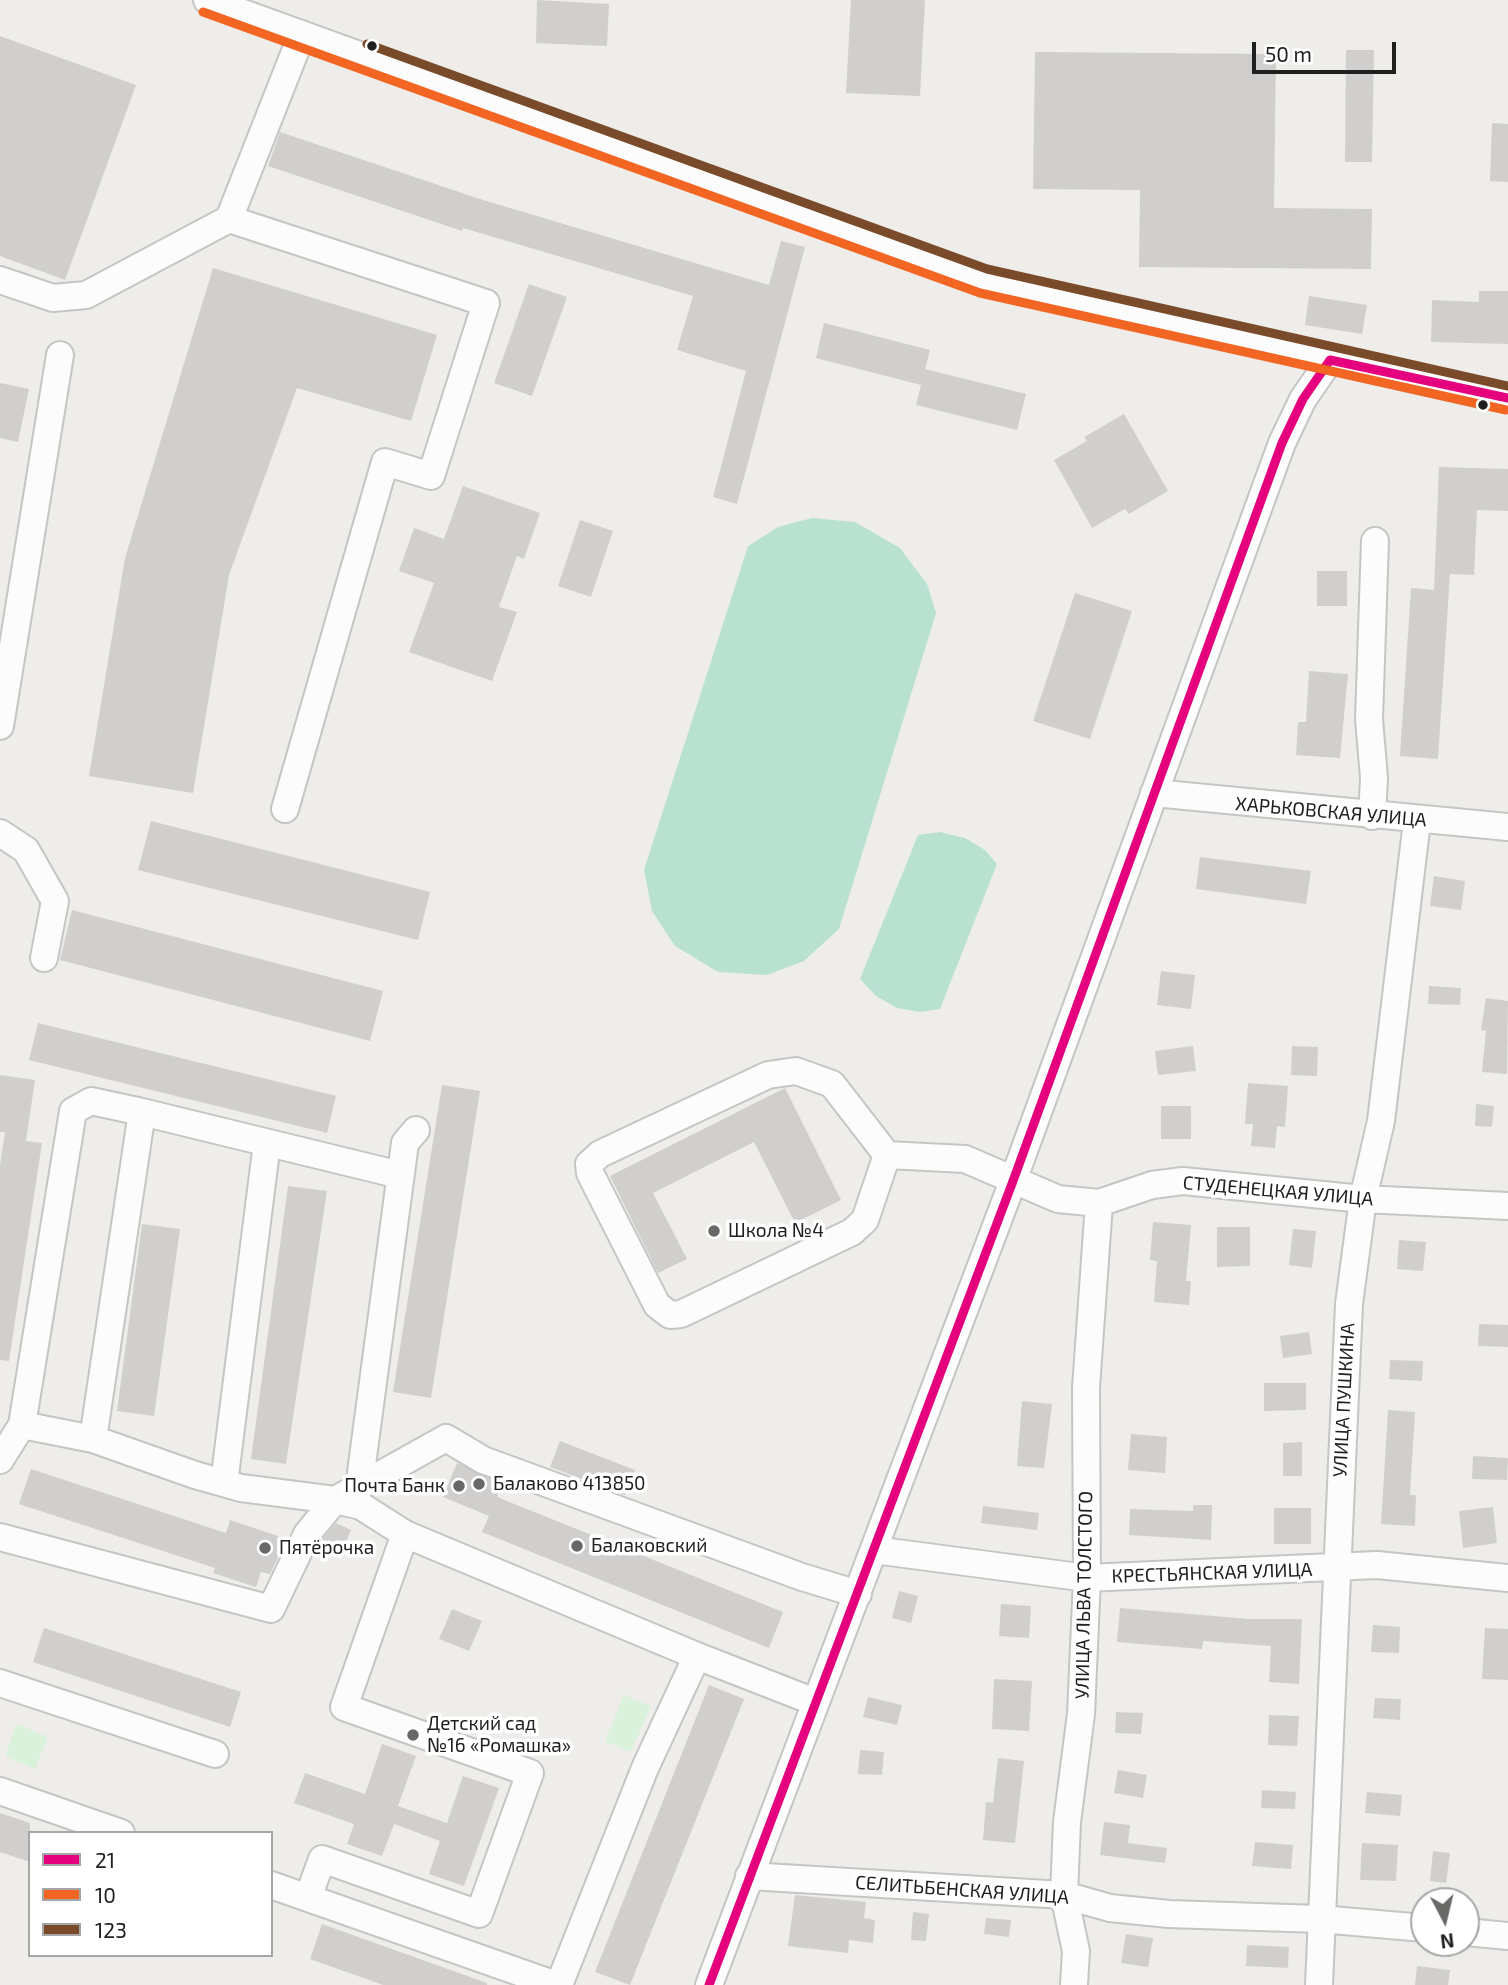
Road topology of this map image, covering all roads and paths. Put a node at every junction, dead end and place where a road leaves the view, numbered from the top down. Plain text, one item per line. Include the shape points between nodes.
1 (207, 0) edge
2 (302, 34) junction
3 (229, 219) junction
4 (0, 280) edge
5 (60, 355) dead end
6 (1330, 360) junction
7 (1508, 398) edge
8 (1375, 541) dead end
9 (0, 726) edge
10 (1154, 793) junction
11 (285, 809) dead end
12 (1372, 816) junction
13 (1417, 821) junction
14 (1508, 827) edge
15 (0, 833) edge
16 (44, 958) dead end
17 (142, 1112) junction
18 (416, 1130) dead end
19 (267, 1143) junction
20 (887, 1156) junction
21 (400, 1175) junction
22 (1013, 1181) junction
23 (1363, 1199) junction
24 (1099, 1203) junction
25 (1508, 1206) edge
26 (22, 1425) junction
27 (93, 1438) junction
28 (0, 1460) edge
29 (224, 1483) junction
30 (359, 1487) junction
31 (335, 1500) junction
32 (405, 1535) junction
33 (0, 1537) edge
34 (874, 1550) junction
35 (1336, 1567) junction
36 (1087, 1578) junction
37 (1508, 1578) edge
38 (858, 1594) junction
39 (697, 1656) junction
40 (0, 1683) edge
41 (815, 1702) junction
42 (215, 1754) dead end
43 (0, 1791) edge
44 (115, 1831) edge
45 (749, 1876) junction
46 (273, 1886) edge
47 (1065, 1895) junction
48 (308, 1898) junction
49 (1320, 1919) junction
50 (1410, 1927) edge
51 (1480, 1933) edge
52 (1508, 1936) edge
53 (558, 1985) edge
54 (709, 1985) edge
55 (1074, 1985) edge
56 (1319, 1985) edge

1 - 2 street
2 - 3 street
2 - 6 street via 984,281
3 - 4 street via 86,295 53,298
3 - 11 street via 486,303 431,476 385,462
5 - 9 street
6 - 7 street
6 - 10 street via 1303,399 1282,443
8 - 12 street via 1369,719
10 - 12 street, ХАРЬКОВСКАЯ УЛИЦА
10 - 22 street
12 - 13 street, ХАРЬКОВСКАЯ УЛИЦА
13 - 14 street, ХАРЬКОВСКАЯ УЛИЦА
13 - 23 street, УЛИЦА ПУШКИНА via 1381,1121
15 - 16 street via 26,850 55,901
17 - 19 street
17 - 26 street via 91,1101 73,1111
17 - 27 street
18 - 21 street via 405,1143
19 - 21 street
19 - 29 street
20 - 20 street via 866,1220 852,1232 681,1314 670,1315 657,1305 589,1164 600,1154 768,1075 796,1071 832,1084
20 - 22 street, СТУДЕНЕЦКАЯ УЛИЦА via 965,1159
21 - 30 street
22 - 24 street, СТУДЕНЕЦКАЯ УЛИЦА via 1059,1199
22 - 34 street
23 - 24 street, СТУДЕНЕЦКАЯ УЛИЦА via 1183,1181 1152,1185
23 - 25 street, СТУДЕНЕЦКАЯ УЛИЦА
23 - 35 street, УЛИЦА ПУШКИНА via 1349,1304
24 - 36 street, УЛИЦА ЛЬВА ТОЛСТОГО via 1086,1388
26 - 27 street
26 - 28 street
27 - 29 street
29 - 31 street
30 - 31 street
30 - 38 street via 446,1438 483,1460
31 - 32 street via 361,1506
31 - 33 street via 307,1534 271,1609
32 - 39 street
32 - 48 street via 344,1707 530,1773 480,1914 322,1858
34 - 36 street, КРЕСТЬЯНСКАЯ УЛИЦА
34 - 38 street
35 - 36 street, КРЕСТЬЯНСКАЯ УЛИЦА
35 - 37 street, КРЕСТЬЯНСКАЯ УЛИЦА via 1377,1565
35 - 49 street, УЛИЦА ПУШКИНА
36 - 47 street, УЛИЦА ЛЬВА ТОЛСТОГО
38 - 41 street
39 - 41 street
39 - 53 street via 645,1768
40 - 42 street
41 - 45 street
43 - 44 street
45 - 47 street, СЕЛИТЬБЕНСКАЯ УЛИЦА
45 - 54 street
46 - 48 street
47 - 49 street, СЕЛИТЬБЕНСКАЯ УЛИЦА via 1110,1908 1157,1913
47 - 55 street, УЛИЦА ЛЬВА ТОЛСТОГО via 1076,1951
48 - 53 street
49 - 50 street, СЕЛИТЬБЕНСКАЯ УЛИЦА
49 - 56 street, УЛИЦА ПУШКИНА
51 - 52 street

